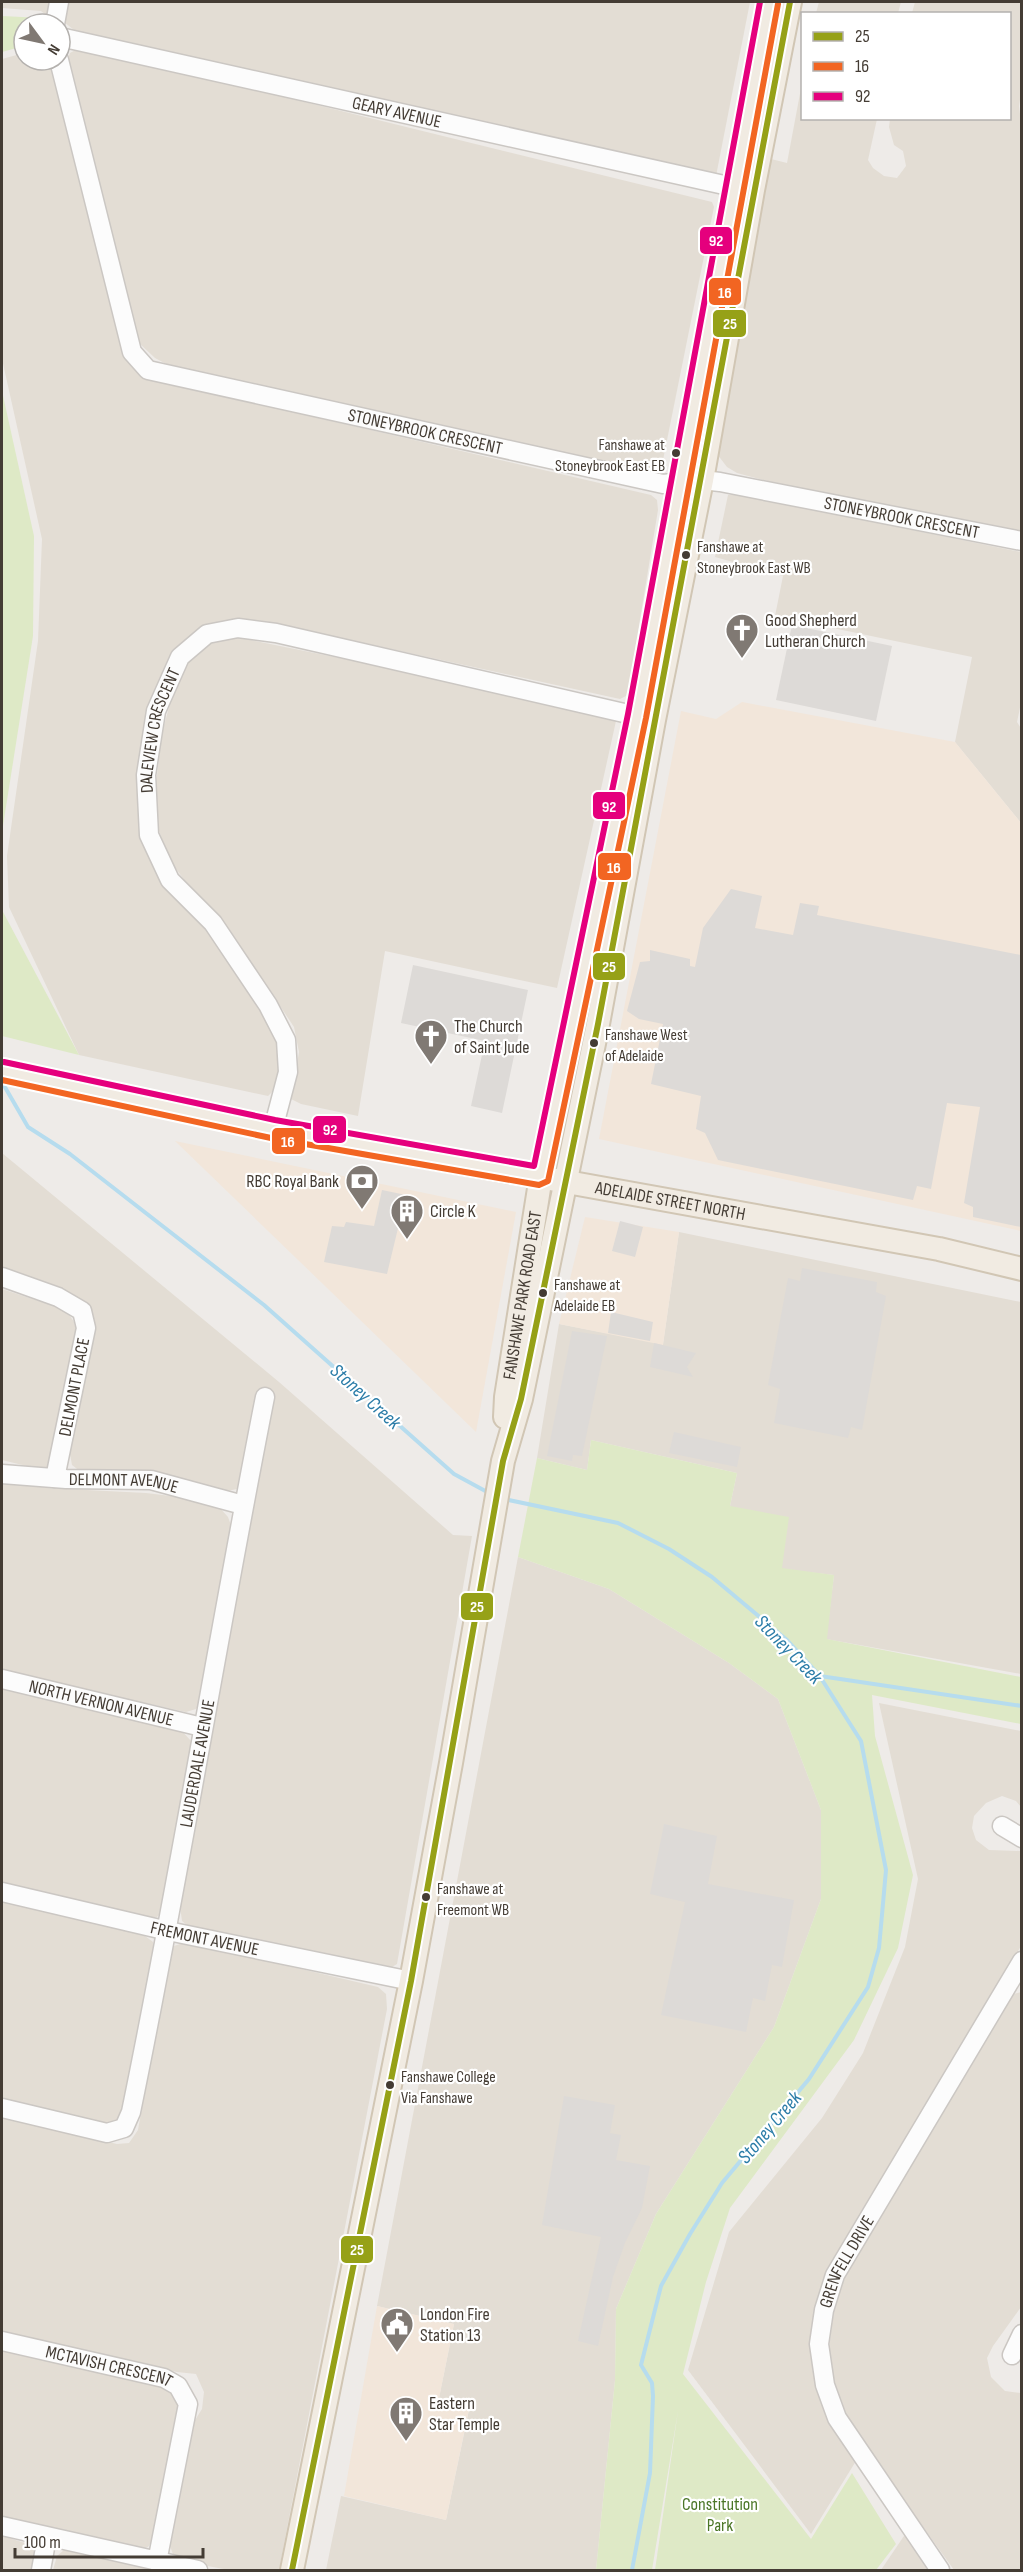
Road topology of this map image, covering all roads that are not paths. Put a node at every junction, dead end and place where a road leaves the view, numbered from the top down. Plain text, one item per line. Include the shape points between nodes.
1 (769, 2) edge
2 (790, 2) edge
3 (72, 40) edge
4 (62, 72) edge
5 (733, 187) junction
6 (691, 482) junction
7 (1022, 541) edge
8 (637, 716) junction
9 (2, 1071) edge
10 (273, 1129) junction
11 (541, 1176) junction
12 (565, 1180) junction
13 (1022, 1269) edge
14 (2, 1277) edge
15 (264, 1398) dead end
16 (503, 1461) junction
17 (2, 1474) edge
18 (55, 1478) junction
19 (243, 1505) junction
20 (2, 1679) edge
21 (202, 1727) junction
22 (1002, 1826) dead end
23 (1022, 1839) edge
24 (2, 1892) edge
25 (168, 1931) junction
26 (1020, 1968) edge
27 (411, 1981) junction
28 (2, 2108) edge
29 (1022, 2334) edge
30 (2, 2341) edge
31 (1012, 2355) dead end
32 (2, 2526) edge
33 (47, 2537) junction
34 (157, 2562) junction
35 (41, 2571) edge
36 (198, 2571) edge
37 (292, 2571) edge
38 (940, 2571) edge

1 - 5 main road, FANSHAWE PARK ROAD EAST
2 - 6 main road, FANSHAWE PARK ROAD EAST
3 - 5 street, GEARY AVENUE
4 - 6 street, STONEYBROOK CRESCENT via 132,352 148,370 663,484
5 - 6 main road, FANSHAWE PARK ROAD EAST
6 - 7 street, STONEYBROOK CRESCENT
6 - 8 main road, FANSHAWE PARK ROAD EAST
6 - 12 main road, FANSHAWE PARK ROAD EAST via 652,731
8 - 10 street, DALEVIEW CRESCENT via 257,630 238,628 207,634 180,657 156,711 146,775 149,835 171,880 213,923 268,1005 286,1040 288,1072
8 - 11 main road, FANSHAWE PARK ROAD EAST
9 - 10 main road, ADELAIDE STREET NORTH
10 - 11 main road, ADELAIDE STREET NORTH
11 - 12 main road, ADELAIDE STREET NORTH
11 - 16 main road, FANSHAWE PARK ROAD EAST via 506,1396
12 - 13 main road, ADELAIDE STREET NORTH via 939,1249
12 - 16 main road, FANSHAWE PARK ROAD EAST via 521,1399
14 - 18 street, DELMONT PLACE via 58,1297 82,1311 86,1328
15 - 19 street, LAUDERDALE AVENUE
16 - 27 main road, FANSHAWE PARK ROAD EAST
17 - 18 street, DELMONT AVENUE
18 - 19 street, DELMONT AVENUE via 151,1480
19 - 21 street, LAUDERDALE AVENUE
20 - 21 street, NORTH VERNON AVENUE
21 - 25 street, LAUDERDALE AVENUE
22 - 23 street
24 - 25 street, FREMONT AVENUE
25 - 27 street, FREMONT AVENUE
25 - 28 street, LAUDERDALE AVENUE via 131,2112 124,2128 107,2133
26 - 38 street, GRENFELL DRIVE via 835,2275 819,2344 825,2385 837,2418
27 - 37 main road, FANSHAWE PARK ROAD EAST
29 - 31 street
30 - 34 street, MCTAVISH CRESCENT via 164,2378 178,2386 188,2404
32 - 33 street
33 - 34 street
33 - 35 street
34 - 36 street

